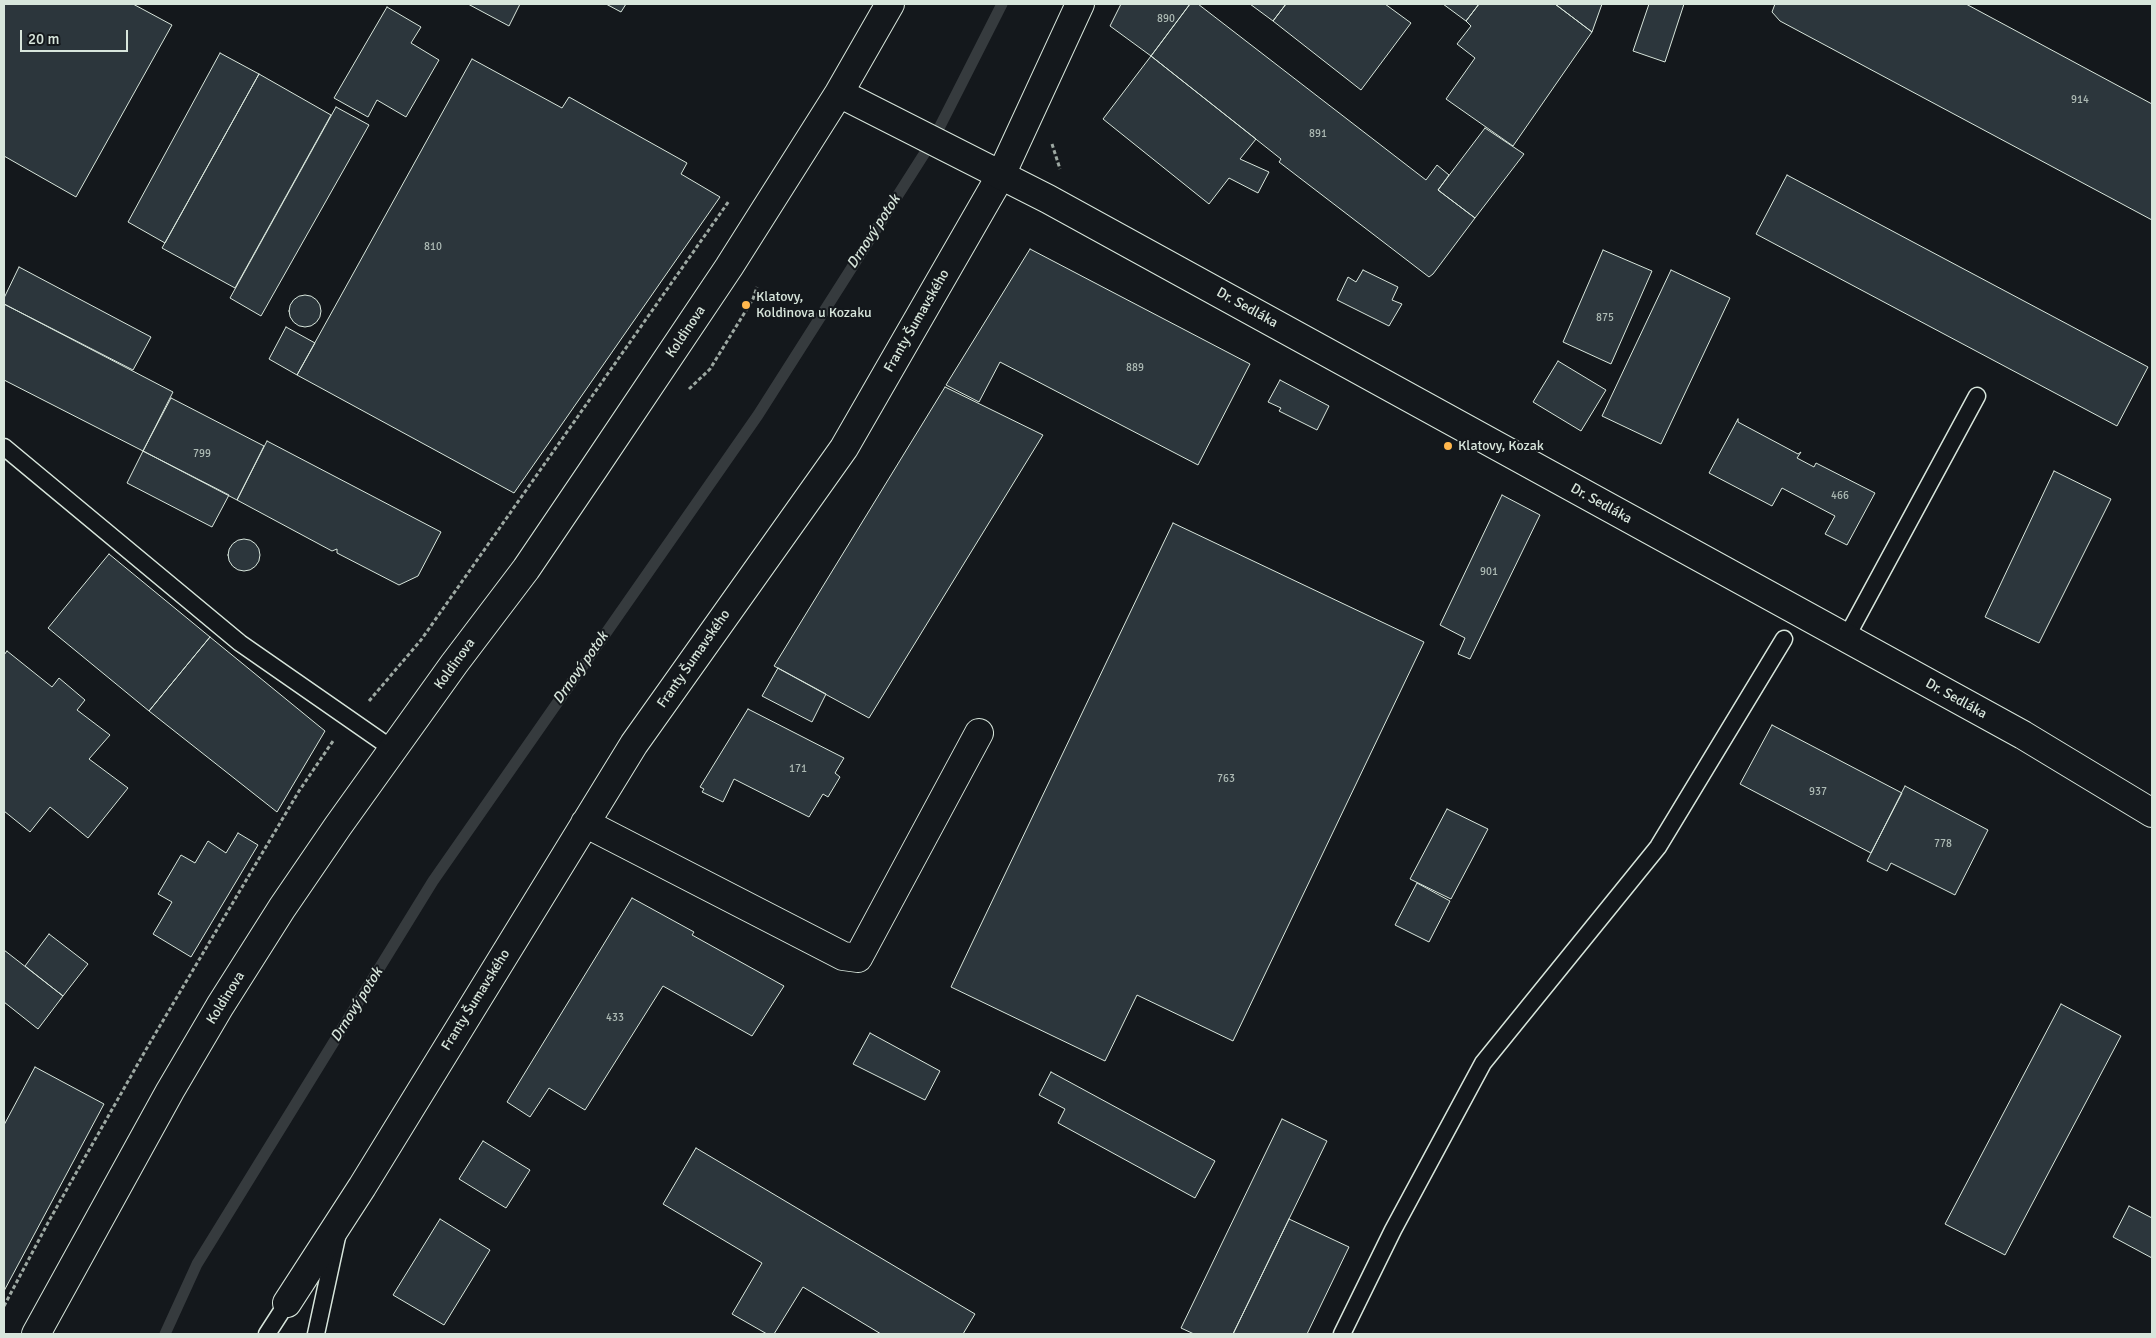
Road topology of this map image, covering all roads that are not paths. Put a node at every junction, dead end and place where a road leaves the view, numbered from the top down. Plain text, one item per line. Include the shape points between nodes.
1 (890, 4) edge
2 (1080, 4) edge
3 (838, 93) junction
4 (1001, 175) junction
5 (1977, 396) dead end
6 (4, 447) edge
7 (1846, 638) junction
8 (1784, 639) dead end
9 (979, 733) dead end
10 (394, 750) junction
11 (2152, 813) edge
12 (585, 822) junction
13 (341, 1220) junction
14 (287, 1303) joint
15 (36, 1334) edge
16 (267, 1334) edge
17 (316, 1334) edge
18 (1342, 1334) edge

1 - 3 street, Koldinova
2 - 4 street, Franty Šumavského
3 - 4 street, Dr. Sedláka
3 - 10 street, Koldinova via 729,267 595,468
4 - 7 street, Dr. Sedláka
4 - 12 street, Franty Šumavského via 844,448 634,744
5 - 7 lane
6 - 10 lane via 240,643
7 - 11 street, Dr. Sedláka via 2022,735
8 - 18 lane via 1658,847 1483,1063 1393,1230
9 - 12 street via 858,958 843,956
10 - 15 street, Koldinova via 299,883 220,1006
12 - 13 street, Franty Šumavského
13 - 14 street, Franty Šumavského
13 - 17 lane
14 - 16 lane

